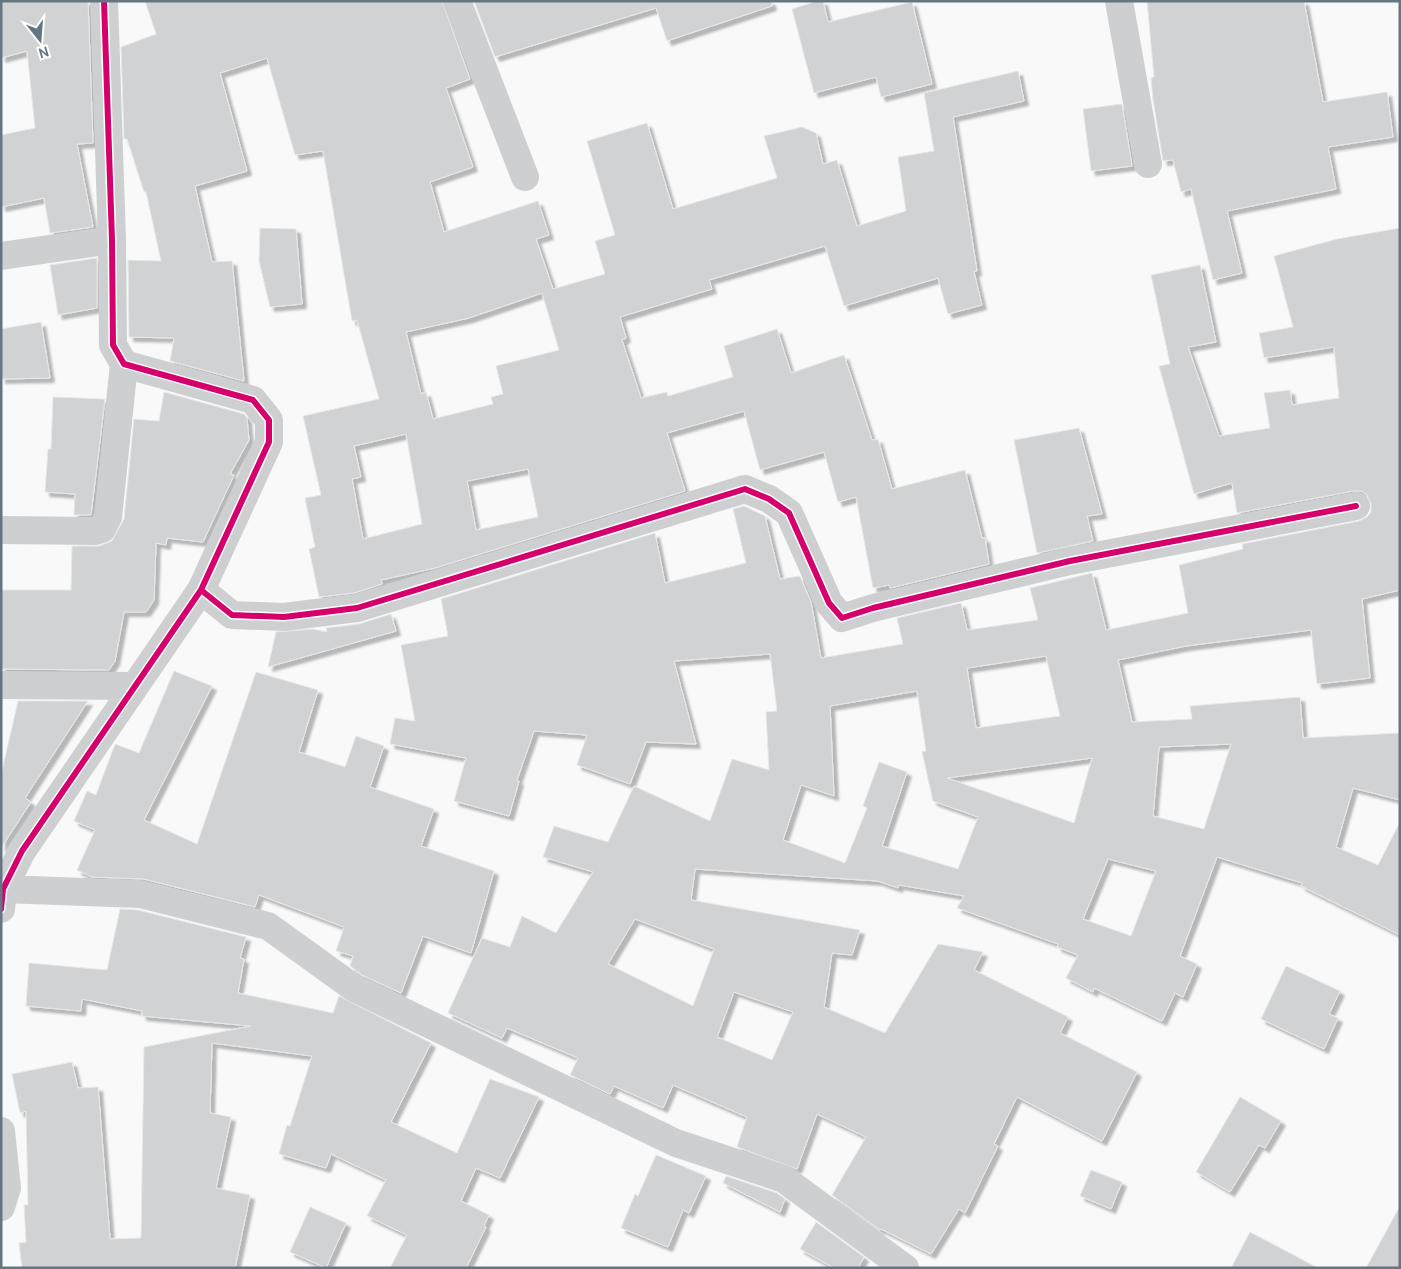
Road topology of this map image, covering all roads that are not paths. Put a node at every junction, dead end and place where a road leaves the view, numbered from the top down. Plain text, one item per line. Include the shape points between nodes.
1 (104, 1) edge
2 (457, 1) edge
3 (1119, 1) edge
4 (1148, 164) dead end
5 (525, 176) dead end
6 (112, 240) junction
7 (1, 256) edge
8 (124, 364) junction
9 (1356, 506) dead end
10 (1, 530) edge
11 (201, 590) junction
12 (1, 685) edge
13 (135, 686) junction
14 (2, 899) edge
15 (1, 1131) edge
16 (1, 1207) edge
17 (905, 1268) edge

1 - 6 street
2 - 5 street
3 - 4 street
6 - 7 street
6 - 8 street via 113,345
8 - 10 street via 108,517 102,529
8 - 11 street via 253,400 268,420 269,442
9 - 11 street via 1070,561 842,618 829,603 789,513 745,488 357,608 284,618 232,615
11 - 13 street
12 - 13 street
13 - 14 street via 22,851
14 - 17 street via 140,894 268,926 363,993 676,1143 784,1180
15 - 16 street via 7,1188

